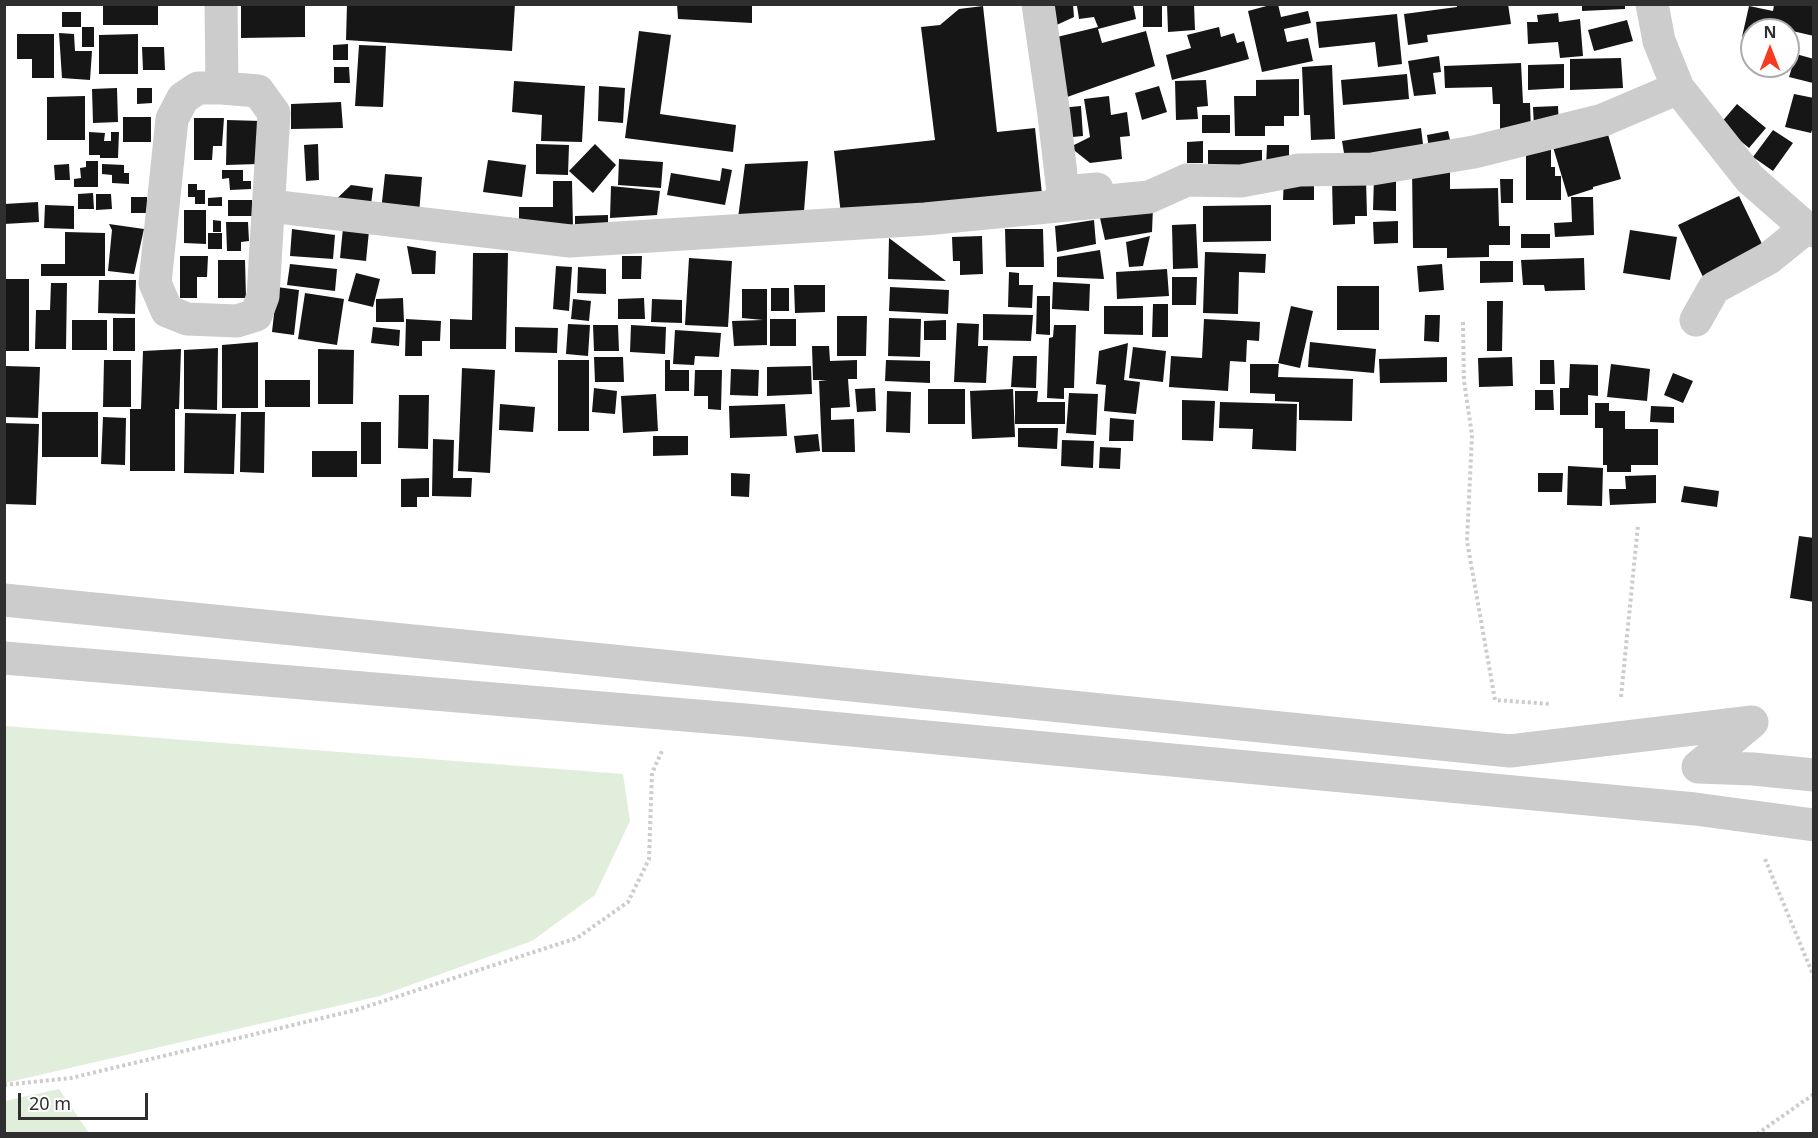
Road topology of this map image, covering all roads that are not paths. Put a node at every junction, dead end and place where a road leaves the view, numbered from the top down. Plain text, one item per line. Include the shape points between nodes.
1 (221, 4) edge
2 (1038, 4) edge
3 (1652, 4) edge
4 (222, 88) junction
5 (1678, 88) junction
6 (1188, 180) junction
7 (270, 206) junction
8 (1810, 229) edge
9 (1696, 320) dead end
10 (4, 600) edge
11 (4, 658) edge
12 (1814, 775) edge
13 (1814, 825) edge

1 - 4 street
2 - 6 street via 1063,192
3 - 5 street via 1659,40
4 - 7 street via 258,91 274,113
4 - 7 street via 198,88 183,98 172,119 155,283 167,311 187,319 237,321 256,315 262,296
5 - 6 street via 1603,120 1474,152 1372,169 1299,170 1241,182
5 - 8 street via 1750,178
6 - 7 street via 1149,197 949,217 570,241
8 - 9 street via 1769,258 1714,288
10 - 12 street via 1510,751 1752,722 1698,767
11 - 13 street via 757,722 1683,808

